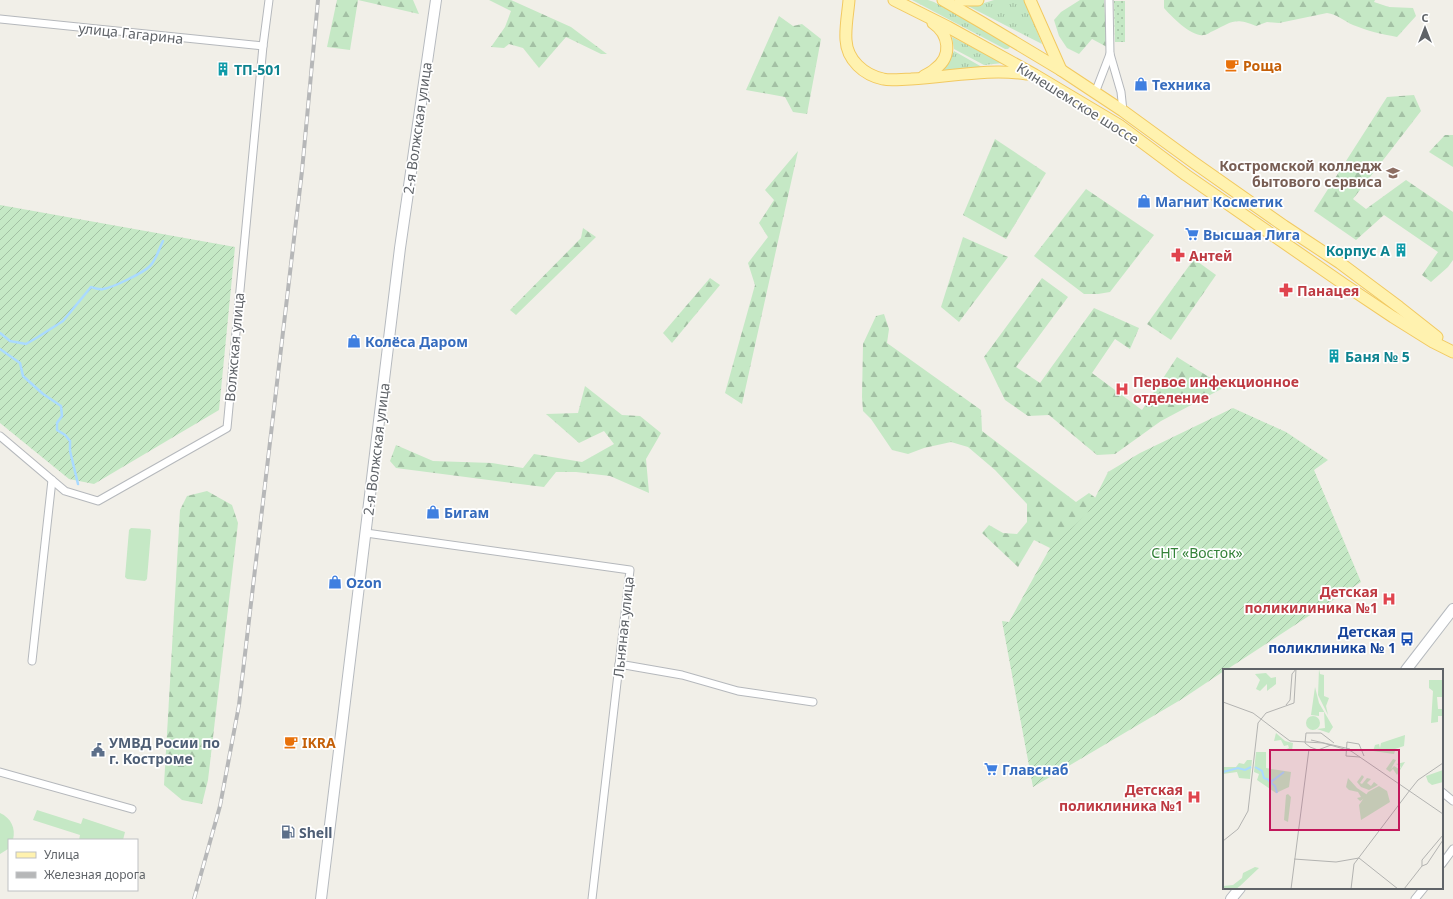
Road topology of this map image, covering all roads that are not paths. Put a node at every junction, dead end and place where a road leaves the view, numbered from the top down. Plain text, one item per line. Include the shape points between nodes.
1 (269, 0) edge
2 (436, 0) edge
3 (849, 0) edge
4 (894, 0) edge
5 (942, 0) edge
6 (960, 0) edge
7 (978, 0) edge
8 (1030, 0) edge
9 (1108, 0) edge
10 (916, 10) junction
11 (0, 19) edge
12 (263, 46) junction
13 (1110, 54) junction
14 (1061, 70) junction
15 (1035, 75) junction
16 (919, 78) junction
17 (1095, 93) junction
18 (1123, 111) junction
19 (1453, 351) edge
20 (0, 436) edge
21 (52, 480) junction
22 (366, 533) junction
23 (1453, 609) edge
24 (32, 661) dead end
25 (619, 664) junction
26 (1407, 669) edge
27 (813, 702) dead end
28 (0, 772) edge
29 (1443, 793) edge
30 (1453, 801) edge
31 (132, 809) dead end
32 (1453, 849) edge
33 (1443, 863) edge
34 (1239, 889) edge
35 (1423, 889) edge
36 (322, 899) edge
37 (592, 899) edge
38 (1231, 899) edge
39 (1415, 899) edge

1 - 12 street, Волжская улица
2 - 22 street, 2-я Волжская улица via 400,248
3 - 16 main road via 846,40 850,56 858,67 884,80
4 - 10 main road, Кинешемское шоссе
5 - 14 main road, Кинешемское шоссе
6 - 7 main road
8 - 14 main road
9 - 13 street
10 - 15 main road, Кинешемское шоссе
10 - 16 main road via 940,28 946,37 947,46 941,64
11 - 12 street, улица Гагарина
12 - 21 street, Волжская улица via 227,428 98,501 65,491
13 - 17 street
13 - 18 street via 1121,92
14 - 17 main road, Кинешемское шоссе
15 - 16 main road via 994,71
15 - 19 main road, Кинешемское шоссе via 1119,125 1186,175 1338,280 1433,342
17 - 18 main road, Кинешемское шоссе
18 - 19 main road, Кинешемское шоссе via 1192,162 1340,263
20 - 21 street, Волжская улица
21 - 24 street
22 - 25 street, Льняная улица via 630,570
22 - 36 street, 2-я Волжская улица
23 - 26 street
25 - 27 street via 682,674 738,691
25 - 37 street, Льняная улица
28 - 31 street
29 - 30 street
32 - 33 street
34 - 38 street
35 - 39 street

